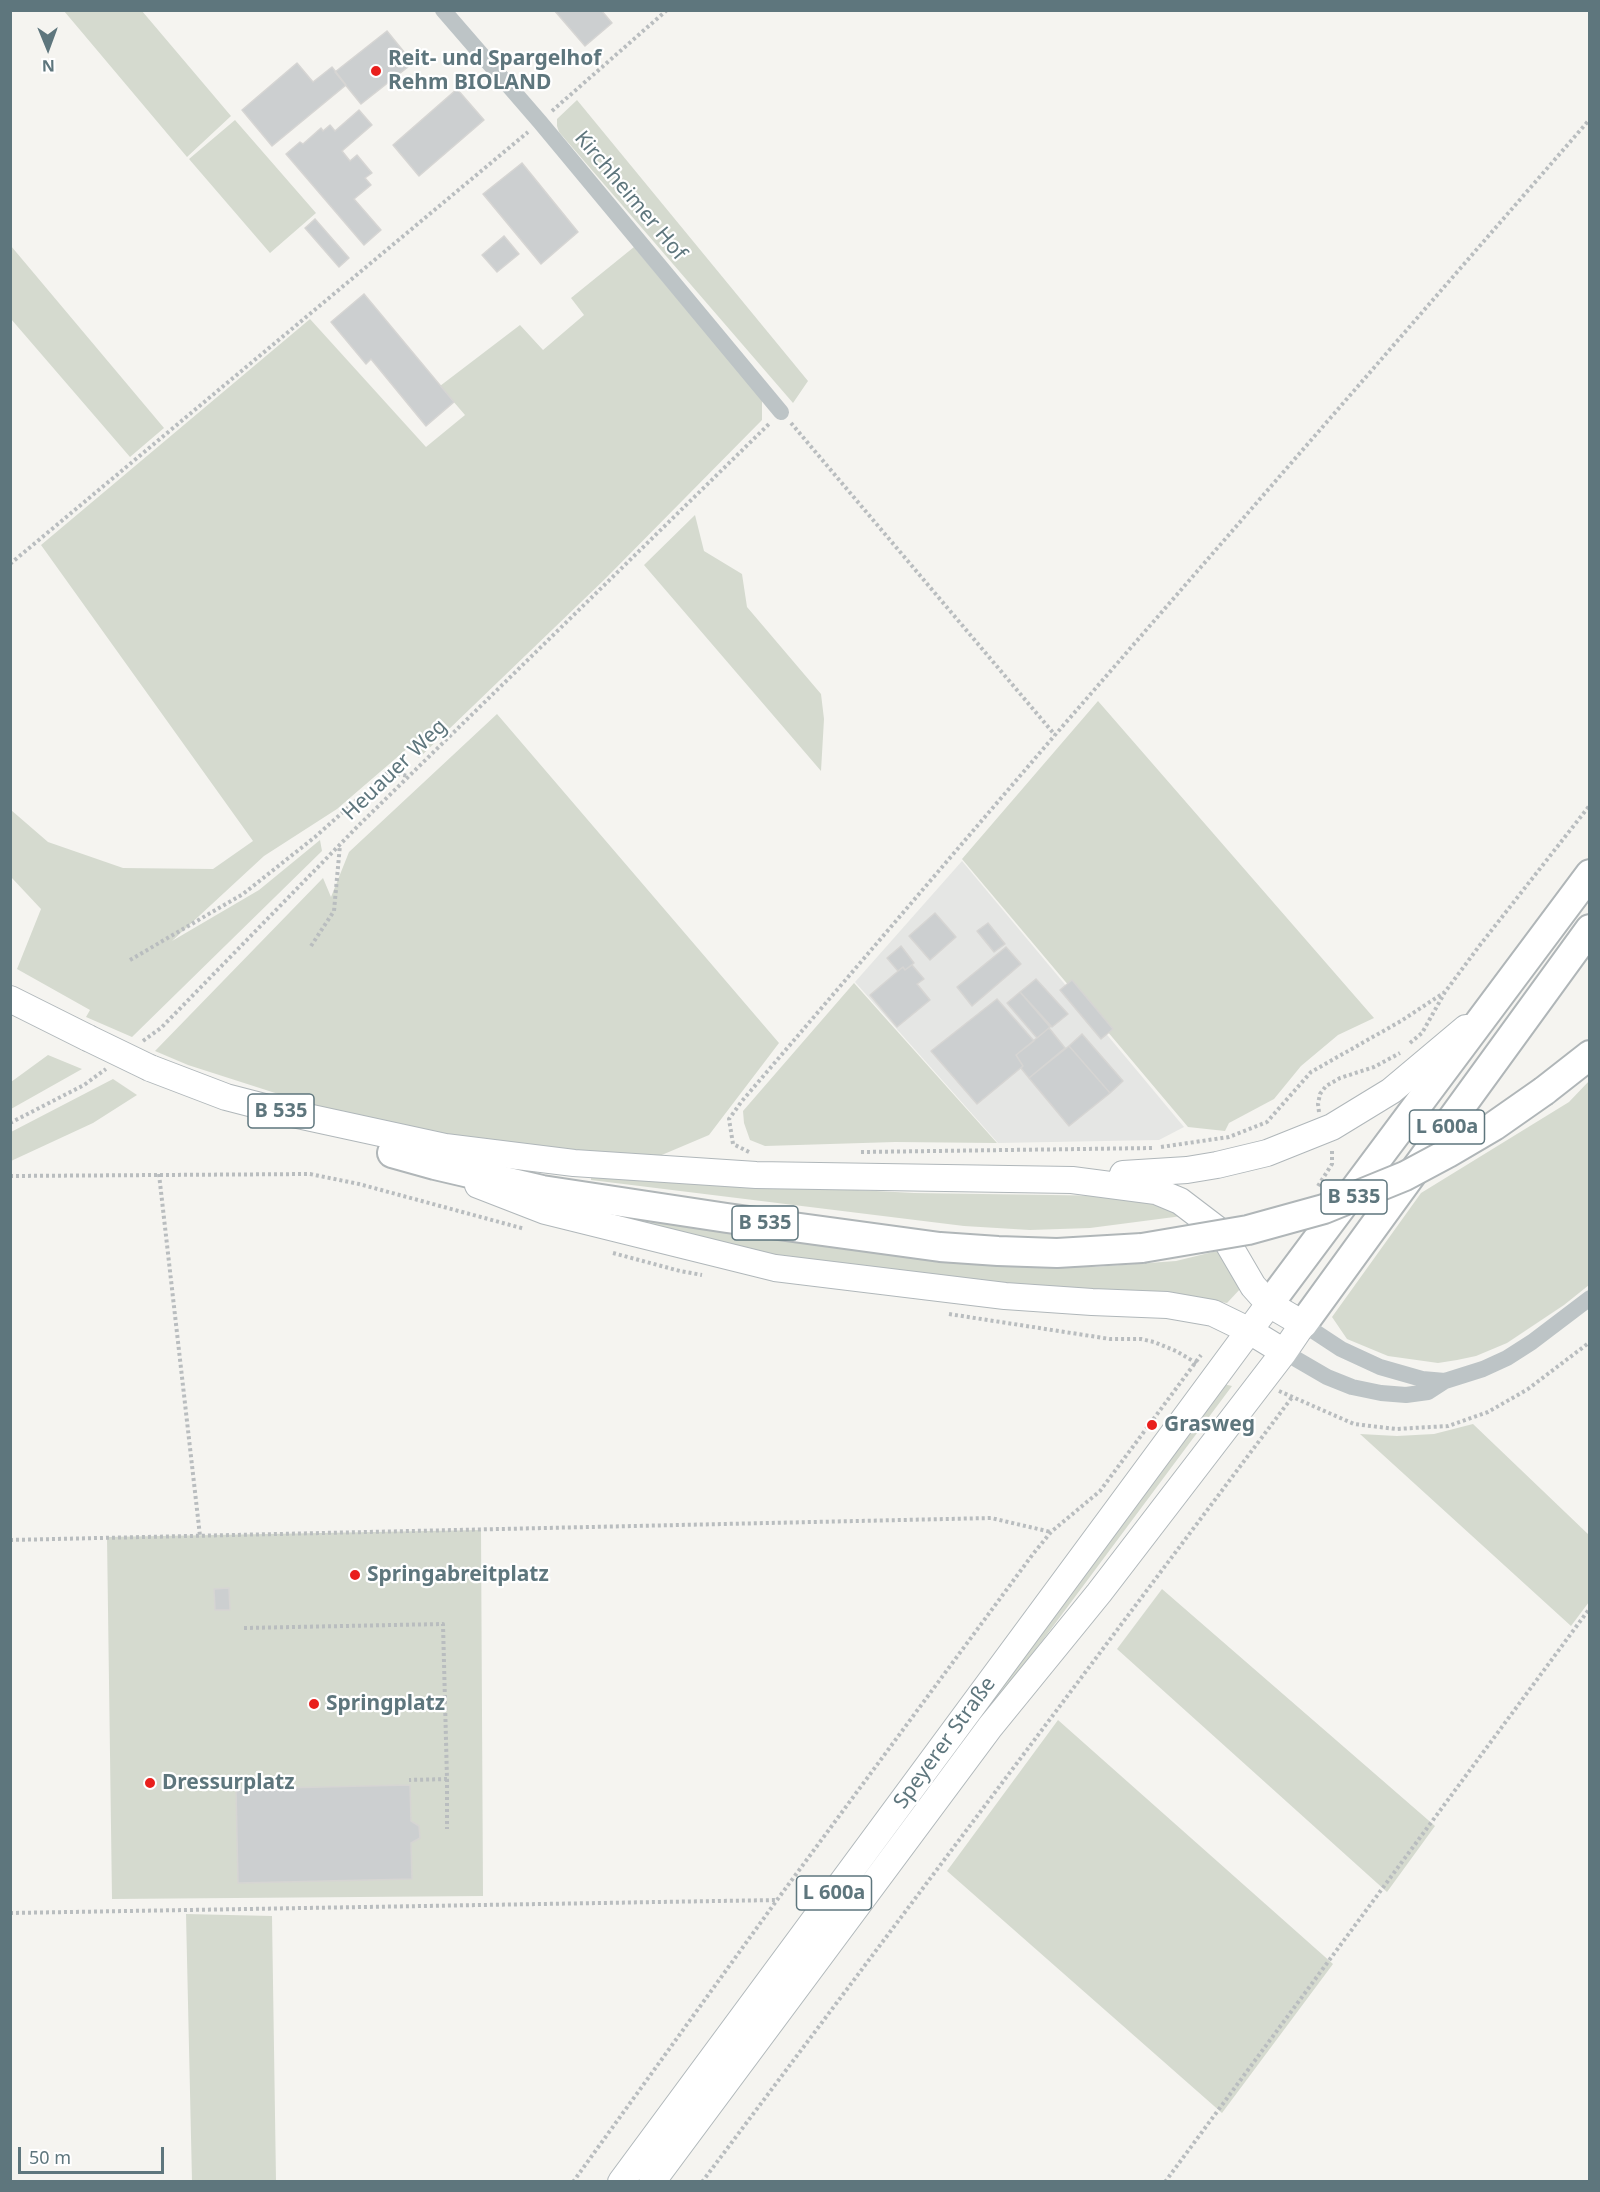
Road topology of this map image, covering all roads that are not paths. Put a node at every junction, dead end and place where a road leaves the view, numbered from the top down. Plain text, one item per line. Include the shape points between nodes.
1 (443, 10) edge
2 (781, 412) road end
3 (1590, 874) edge
4 (1590, 929) edge
5 (10, 999) edge
6 (1492, 1006) junction
7 (1590, 1055) edge
8 (235, 1100) junction
9 (392, 1153) junction
10 (1072, 1180) junction
11 (1590, 1298) edge
12 (1269, 1304) junction
13 (1303, 1324) junction
14 (1248, 1330) junction
15 (1284, 1352) junction
16 (1445, 1381) junction
17 (621, 2181) edge
18 (652, 2181) edge

1 - 2 street, Kirchheimer Hof
3 - 6 highway, B 535
4 - 13 highway, L 600a
5 - 8 main road, B 535, bridge via 150,1068
6 - 10 main road, B 535 via 1391,1090 1332,1127 1267,1153 1217,1165
6 - 12 highway, L 600a
7 - 9 highway, B 535, bridge via 1494,1126 1405,1176 1324,1209 1248,1230 1142,1248 1056,1252 940,1247 542,1190
8 - 9 main road, B 535 via 292,1123
8 - 10 main road, B 535 via 444,1147 574,1163 756,1175
9 - 14 main road via 545,1211 775,1268 1005,1296 1167,1305 1213,1313
10 - 12 main road via 1156,1191 1180,1201 1222,1233 1253,1286
11 - 16 street via 1507,1358
12 - 13 main road
12 - 14 main road, Speyerer Straße / L 600a
13 - 15 main road, Speyerer Straße / L 600a
13 - 16 street via 1341,1350 1380,1366 1422,1379
14 - 15 main road
14 - 17 main road, Speyerer Straße / L 600a
15 - 16 street via 1327,1377 1381,1393 1428,1392
15 - 18 main road, Speyerer Straße / L 600a via 1099,1593 990,1727

